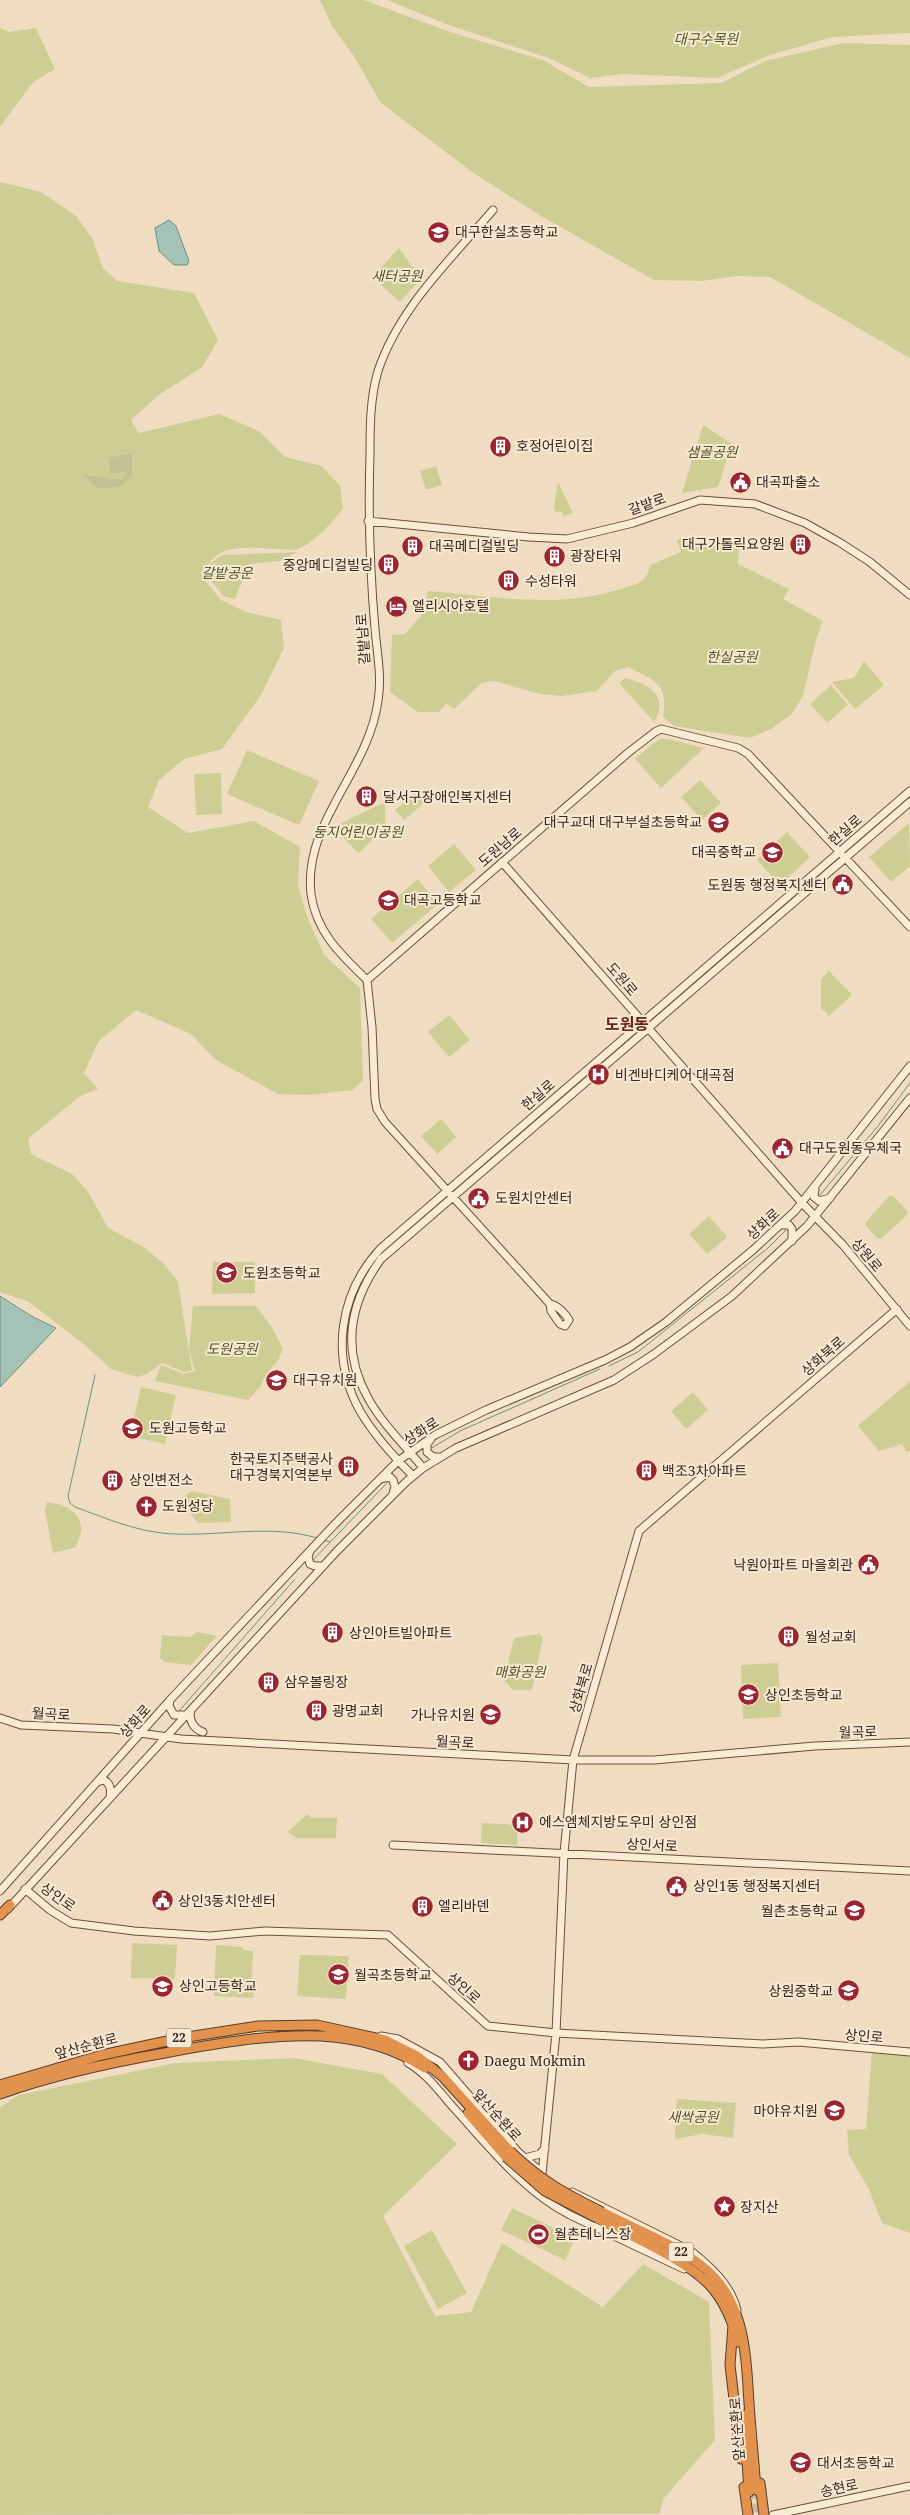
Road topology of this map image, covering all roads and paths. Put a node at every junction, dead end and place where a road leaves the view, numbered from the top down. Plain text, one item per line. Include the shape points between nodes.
1 (493, 210) dead end
2 (368, 521) junction
3 (910, 595) edge
4 (910, 791) edge
5 (910, 802) edge
6 (839, 851) junction
7 (845, 858) junction
8 (502, 862) junction
9 (910, 927) edge
10 (367, 980) junction
11 (645, 1024) junction
12 (910, 1066) edge
13 (910, 1098) edge
14 (817, 1186) junction
15 (449, 1194) junction
16 (832, 1197) junction
17 (802, 1203) junction
18 (816, 1216) junction
19 (780, 1225) junction
20 (792, 1241) junction
21 (550, 1304) dead end
22 (897, 1309) junction
23 (910, 1326) edge
24 (433, 1437) junction
25 (410, 1452) junction
26 (441, 1456) junction
27 (398, 1460) junction
28 (423, 1468) junction
29 (413, 1476) junction
30 (378, 1479) junction
31 (393, 1494) junction
32 (311, 1549) junction
33 (323, 1566) junction
34 (170, 1700) junction
35 (189, 1712) junction
36 (0, 1718) edge
37 (203, 1732) dead end
38 (141, 1734) junction
39 (165, 1737) junction
40 (910, 1742) edge
41 (573, 1760) junction
42 (96, 1783) junction
43 (110, 1797) junction
44 (392, 1845) dead end
45 (564, 1853) junction
46 (910, 1871) edge
47 (25, 1889) junction
48 (0, 1891) edge
49 (10, 1906) joint
50 (0, 1917) edge
51 (556, 2033) junction
52 (361, 2038) junction
53 (910, 2052) edge
54 (0, 2085) edge
55 (0, 2094) edge
56 (546, 2148) junction
57 (523, 2156) junction
58 (507, 2157) junction
59 (543, 2175) junction
60 (540, 2194) junction
61 (735, 2322) junction
62 (910, 2486) edge
63 (752, 2491) tunnel mouth
64 (748, 2515) edge
65 (764, 2515) edge
66 (773, 2515) edge

1 - 2 main road, 갈밭남로 via 406,313 392,336 378,373 371,411
2 - 3 main road, 갈밭로 via 567,539 633,523 700,500 755,504 805,523 839,542 870,562
2 - 10 main road, 갈밭남로 via 379,698 373,730 321,827 310,870 315,912 324,933 334,948
4 - 6 main road, 한실로
5 - 7 main road, 한실로
6 - 7 main road, 도원남로
6 - 8 main road, 도원남로 via 748,754 738,748 662,729 646,738
6 - 11 main road, 한실로
7 - 9 main road, 도원남로
7 - 11 main road, 한실로
8 - 10 main road, 도원남로
8 - 11 main road, 도원로
10 - 15 main road via 377,1109
11 - 15 main road, 한실로
11 - 17 main road, 도원로
12 - 14 main road, 상화로
13 - 16 main road
14 - 16 main road via 814,1192 816,1200 823,1202
14 - 17 main road, 상화로
15 - 21 main road
15 - 25 main road, 한실로 via 381,1260 364,1286 353,1318 353,1352 360,1382 382,1418
15 - 27 main road, 한실로 via 380,1249 356,1280 345,1311 343,1345 346,1378 360,1411
16 - 18 main road
17 - 18 main road, 상원로
17 - 19 main road, 상화로
18 - 20 main road
18 - 22 main road, 상원로
19 - 20 main road via 789,1225 792,1229
19 - 24 main road, 상화로 via 666,1322 630,1347 486,1410
20 - 26 main road via 732,1296 614,1380
22 - 23 main road, 상원로
22 - 41 main road, 상화북로 via 639,1530
24 - 25 main road, 상화로
24 - 26 main road via 427,1444 427,1452 433,1457
25 - 27 main road, 상화로
25 - 28 main road, 한실로
26 - 28 main road
27 - 29 main road, 한실로
27 - 30 main road, 상화로
28 - 29 main road
29 - 31 main road
30 - 31 main road via 392,1478 396,1487
30 - 32 main road, 상화로
31 - 33 main road
32 - 33 main road via 310,1564
32 - 34 main road, 상화로
33 - 35 main road
34 - 35 main road via 169,1706 174,1715
34 - 38 main road, 상화로
35 - 37 main road via 196,1730
35 - 39 main road
36 - 38 main road, 월곡로 via 21,1725 113,1729
38 - 39 main road, 월곡로
38 - 42 main road, 상화로
39 - 41 main road, 월곡로
39 - 43 main road
40 - 41 main road, 월곡로 via 815,1746 654,1760
41 - 45 main road, 상화북로
42 - 43 main road via 101,1780 108,1783
42 - 48 main road, 상화로
43 - 47 main road
44 - 45 main road, 상인서로
45 - 46 main road, 상인서로
45 - 51 main road, 상화북로
47 - 49 main road
47 - 51 main road, 상인로 via 71,1923 125,1930 210,1936 265,1931 388,1936 488,2026
49 - 50 highway
51 - 53 main road, 상인로 via 763,2044 798,2042
51 - 56 main road, 상화북로
52 - 54 highway, 앞산순환로 / 22 via 317,2025 258,2026 102,2055
52 - 55 highway, 앞산순환로 / 22 via 274,2037 209,2045 120,2061
52 - 57 main road via 398,2039 440,2062
52 - 58 highway, 앞산순환로 / 22 via 407,2056 430,2071
56 - 57 main road via 540,2154
56 - 59 main road, 상화북로
57 - 58 main road via 516,2162
57 - 59 main road
58 - 60 main road
58 - 61 highway, 앞산순환로 / 22, bridge via 545,2191 599,2215 687,2266 713,2289
59 - 60 main road, 상화북로
59 - 61 main road via 691,2251 731,2292
60 - 61 main road via 566,2212 689,2273
61 - 63 highway, 앞산순환로 / 22
61 - 64 highway via 730,2340 731,2374
61 - 65 highway via 747,2341
62 - 66 main road, 송현로

